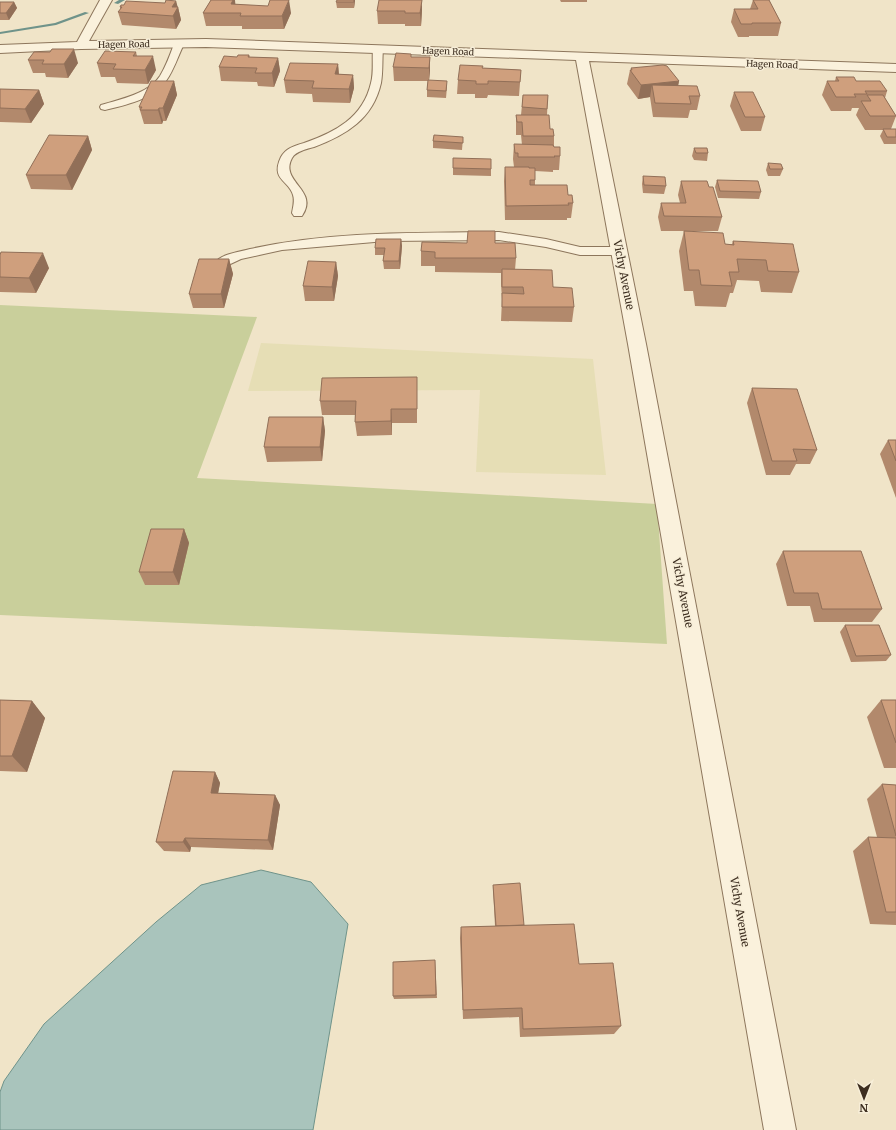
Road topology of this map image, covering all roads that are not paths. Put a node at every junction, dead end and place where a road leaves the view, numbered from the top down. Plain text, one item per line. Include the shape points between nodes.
1 (106, 0) edge
2 (179, 44) junction
3 (81, 45) junction
4 (0, 49) edge
5 (378, 49) junction
6 (582, 57) junction
7 (896, 68) edge
8 (105, 107) dead end
9 (298, 213) dead end
10 (620, 251) junction
11 (220, 264) edge
12 (780, 1130) edge

1 - 3 street
2 - 3 street, Hagen Road
2 - 5 street, Hagen Road
2 - 8 lane via 159,83 136,97
3 - 4 street, Hagen Road
5 - 6 street, Hagen Road
5 - 9 lane via 376,84 366,110 340,133 294,150 286,157 285,178 301,197
6 - 7 street, Hagen Road
6 - 10 street, Vichy Avenue
10 - 11 lane via 580,251 498,236 386,237 282,246 237,256
10 - 12 street, Vichy Avenue

